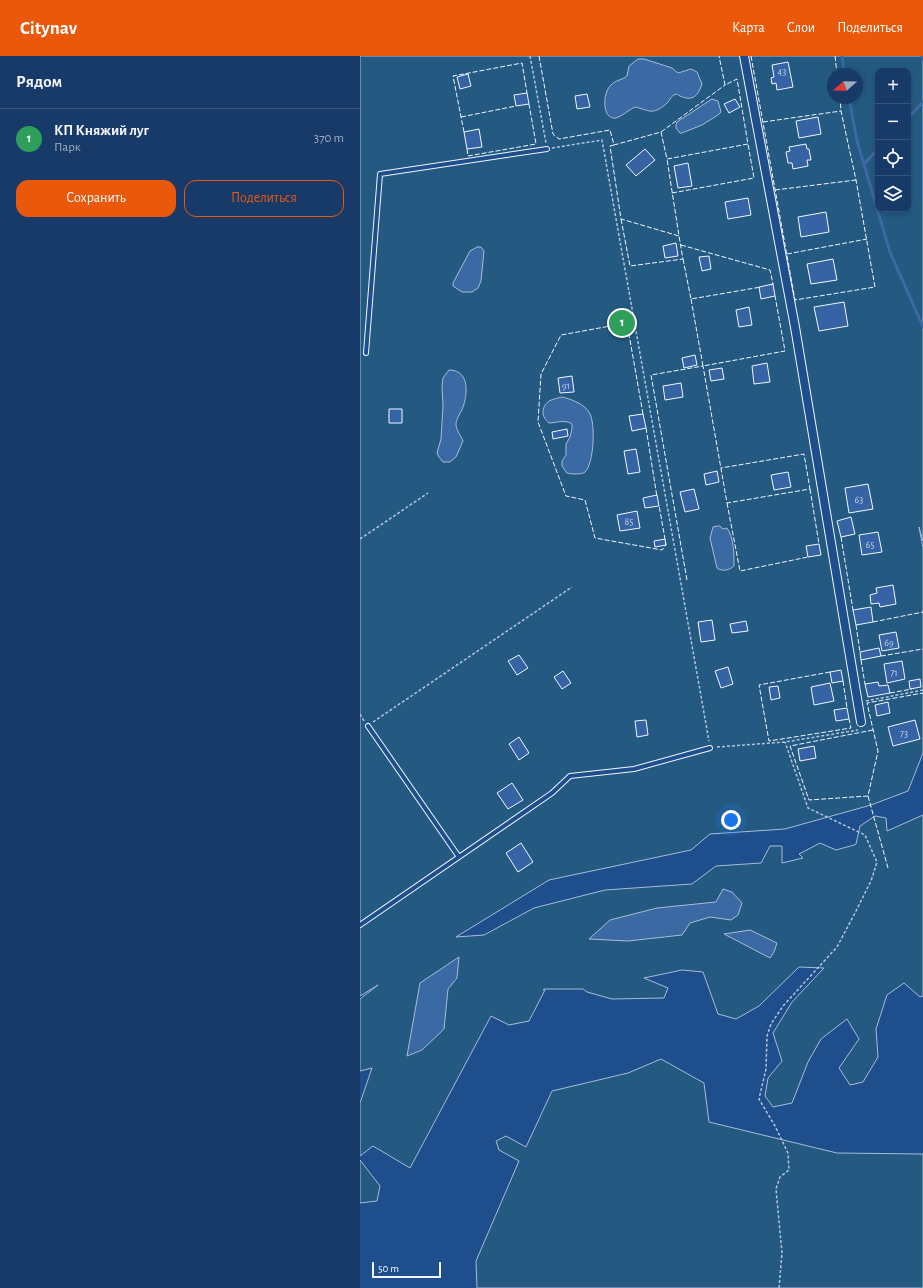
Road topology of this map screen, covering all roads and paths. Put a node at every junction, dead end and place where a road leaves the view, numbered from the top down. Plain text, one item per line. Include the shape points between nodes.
1 (530, 56) edge
2 (744, 56) edge
3 (547, 149) junction
4 (366, 353) dead end
5 (428, 493) dead end
6 (360, 538) edge
7 (572, 587) dead end
8 (923, 690) edge
9 (858, 702) junction
10 (861, 722) joint
11 (368, 726) joint
12 (785, 742) junction
13 (710, 748) junction
14 (459, 857) junction
15 (360, 925) edge
16 (779, 1288) edge

1 - 3 path
2 - 9 street via 795,326
3 - 4 lane via 380,174
3 - 13 path via 602,140
5 - 6 path
7 - 11 path
8 - 9 path
9 - 10 street
10 - 12 path via 858,730
11 - 14 lane
12 - 13 path
12 - 16 path via 808,808 865,835 877,862 871,881 837,947 782,1006 767,1036 766,1069 759,1099 788,1152 789,1170 780,1177 776,1189 782,1253
13 - 14 lane via 634,769 570,776 552,793
14 - 15 lane

